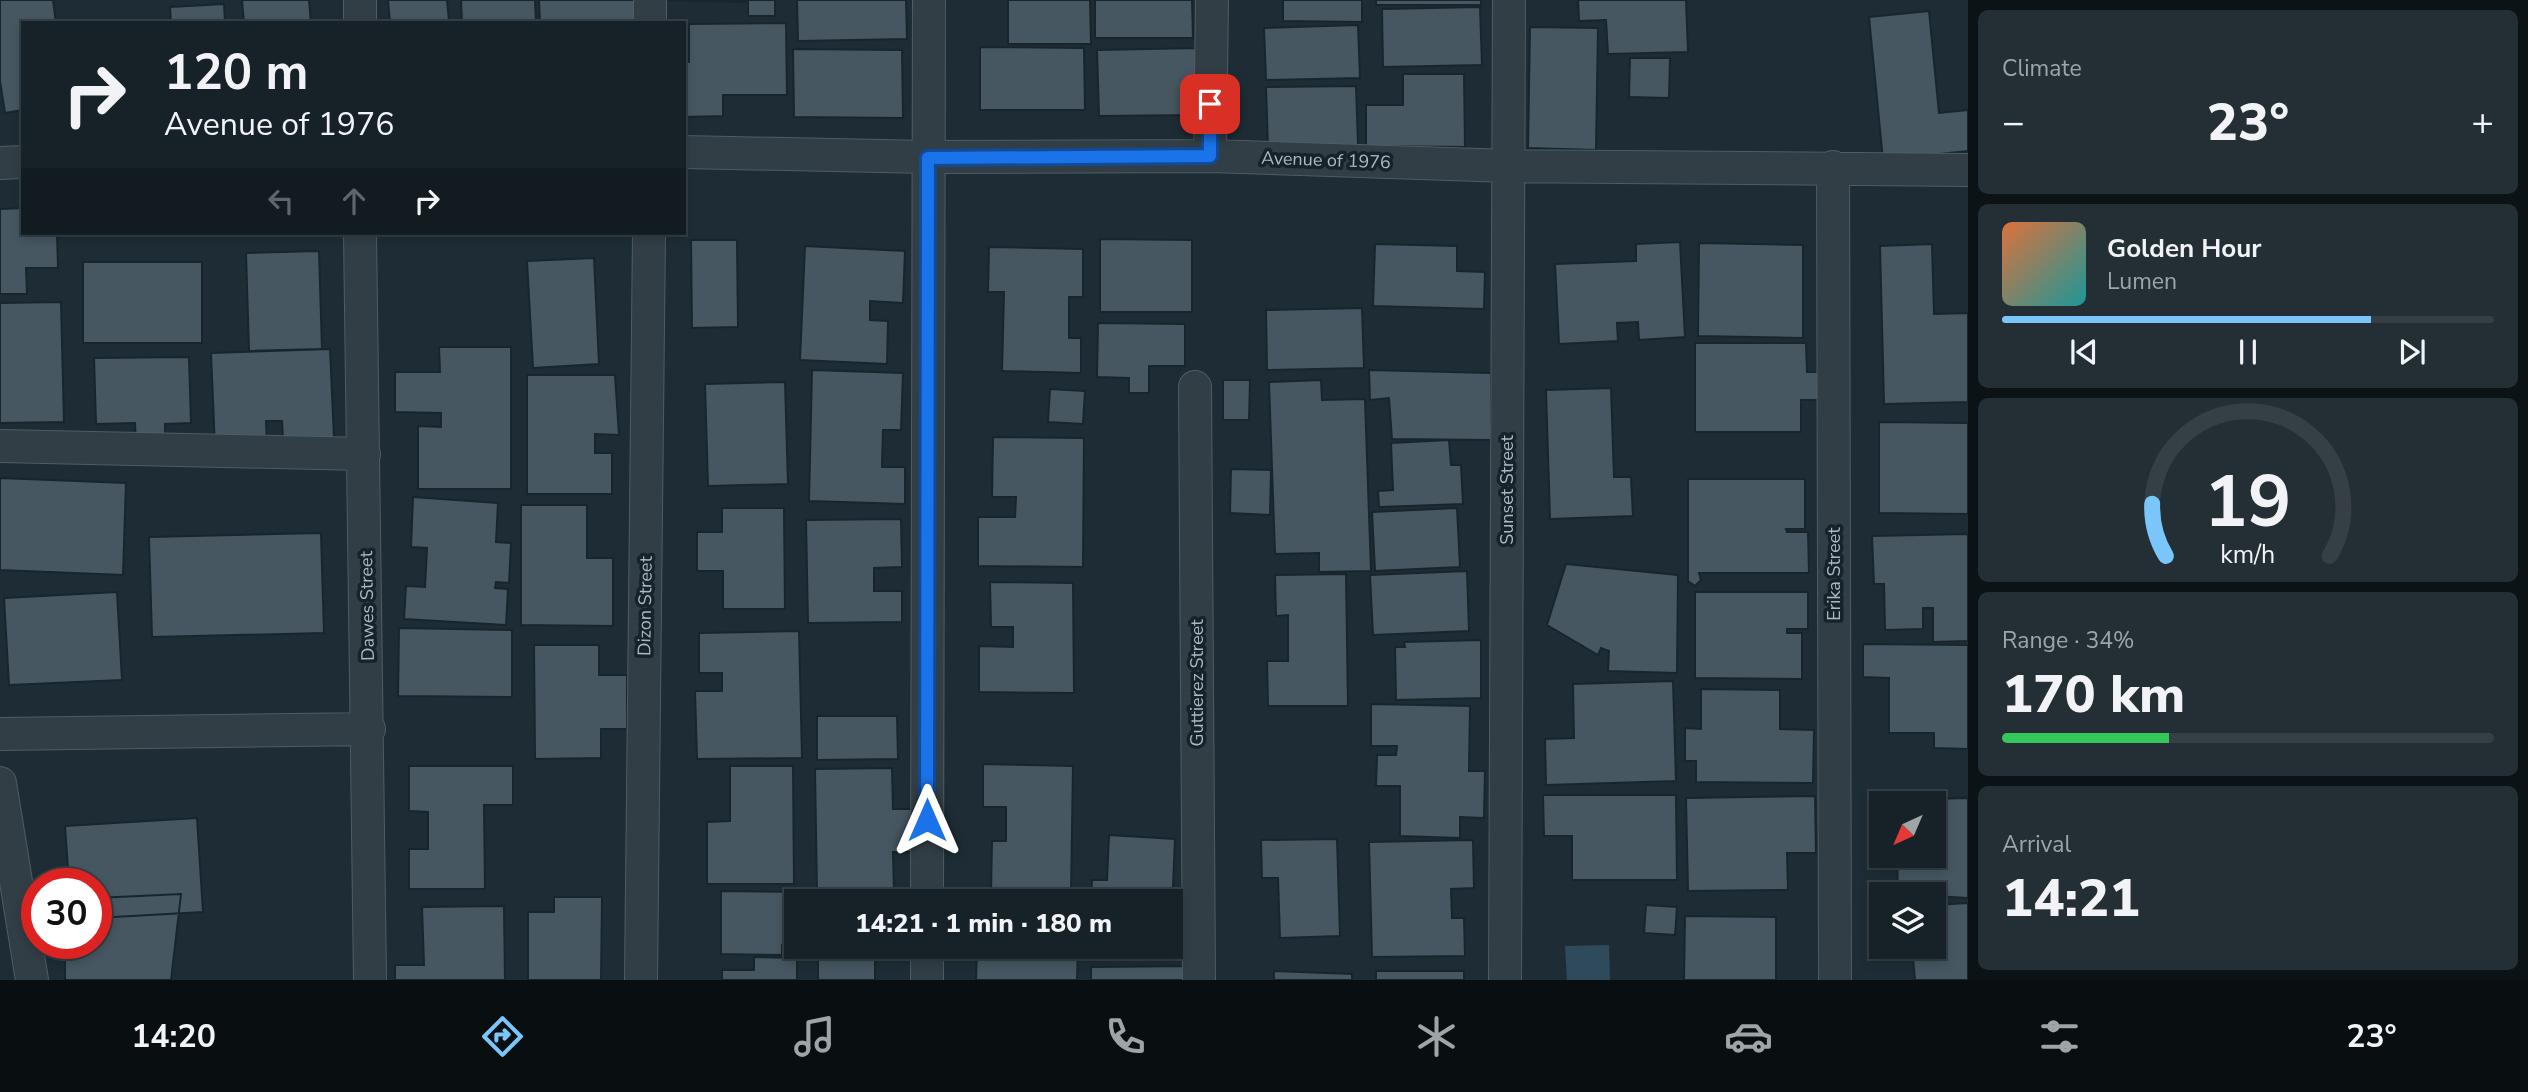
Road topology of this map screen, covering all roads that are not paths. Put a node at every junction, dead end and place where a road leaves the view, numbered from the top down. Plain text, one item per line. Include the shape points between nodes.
1 (360, 0) edge
2 (650, 0) edge
3 (929, 0) edge
4 (1212, 0) edge
5 (1509, 0) edge
6 (360, 21) edge
7 (650, 21) edge
8 (686, 152) edge
9 (1210, 156) junction
10 (928, 158) junction
11 (21, 162) edge
12 (0, 163) edge
13 (1509, 166) junction
14 (1833, 167) junction
15 (1968, 170) edge
16 (360, 235) edge
17 (649, 235) edge
18 (1195, 387) dead end
19 (0, 446) edge
20 (364, 454) junction
21 (369, 729) junction
22 (0, 734) edge
23 (0, 783) edge
24 (927, 889) edge
25 (927, 959) edge
26 (32, 980) edge
27 (370, 980) edge
28 (641, 980) edge
29 (927, 980) edge
30 (1199, 980) edge
31 (1505, 980) edge
32 (1835, 980) edge

1 - 6 street
2 - 7 street
3 - 10 street
4 - 9 street
5 - 13 street, Sunset Street
8 - 10 street, Avenue of 1976
9 - 10 street, Avenue of 1976
9 - 13 street, Avenue of 1976
10 - 24 street
11 - 12 street
13 - 14 street, Avenue of 1976
13 - 31 street, Sunset Street
14 - 15 street, Avenue of 1976
14 - 32 street, Erika Street
16 - 20 street, Dawes Street
17 - 28 street, Dizon Street
18 - 30 street, Guttierez Street
19 - 20 street
20 - 21 street, Dawes Street
21 - 22 street
21 - 27 street, Dawes Street
23 - 26 street
25 - 29 street

